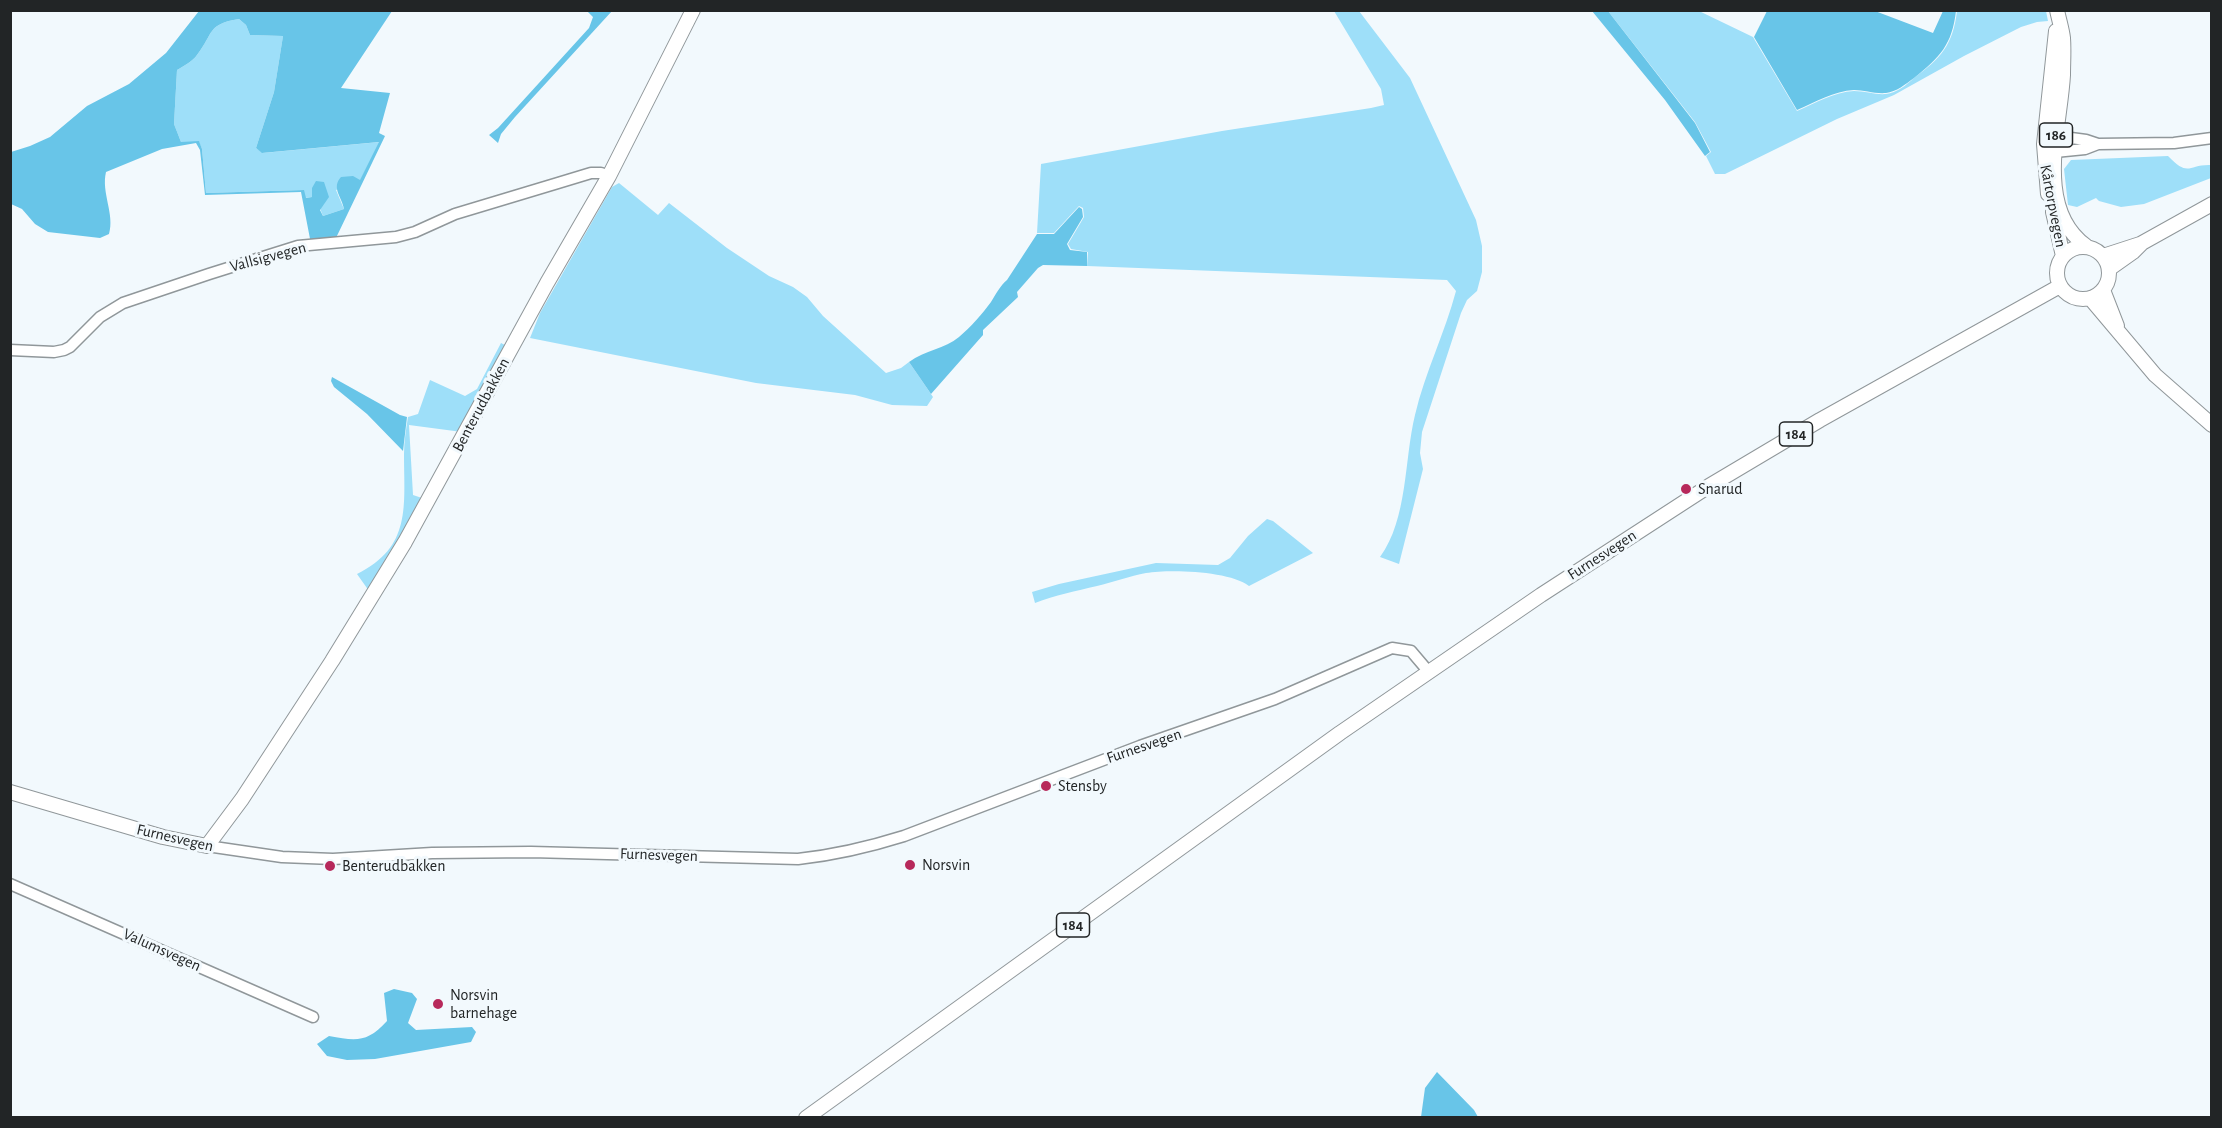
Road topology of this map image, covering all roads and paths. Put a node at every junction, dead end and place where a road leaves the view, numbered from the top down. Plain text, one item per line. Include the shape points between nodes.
1 (693, 10) edge
2 (2057, 12) edge
3 (2056, 136) junction
4 (2211, 138) edge
5 (2098, 144) junction
6 (2055, 152) junction
7 (609, 176) junction
8 (2211, 204) edge
9 (2142, 243) junction
10 (2086, 246) junction
11 (2063, 255) junction
12 (2103, 255) junction
13 (2109, 269) junction
14 (2060, 286) junction
15 (2103, 290) junction
16 (2090, 298) junction
17 (2117, 328) junction
18 (10, 350) edge
19 (2211, 425) edge
20 (1428, 671) junction
21 (10, 792) edge
22 (207, 846) junction
23 (10, 884) edge
24 (314, 1017) dead end
25 (806, 1118) edge

1 - 7 main road, Benterudbakken
2 - 3 main road, Kårtorpvegen / 186 via 2063,59
2 - 11 main road, Kårtorpvegen / 186 via 2044,162
3 - 5 street
3 - 6 main road, Kårtorpvegen / 186
4 - 5 street via 2174,143
5 - 6 street
6 - 10 main road, Kårtorpvegen / 186 via 2055,184 2061,211 2071,233
7 - 18 street, Vallsigvegen via 591,173 455,214 396,237 298,246 123,303 100,317 64,350
7 - 22 main road, Benterudbakken via 405,542 332,661
8 - 9 main road
9 - 12 main road
9 - 13 main road
10 - 11 main road
10 - 12 main road
11 - 14 main road via 2057,274
12 - 13 main road
13 - 15 main road
14 - 16 main road via 2073,297
14 - 20 main road, Furnesvegen / 184 via 1709,486
15 - 16 main road
15 - 17 main road
16 - 17 main road
17 - 19 main road via 2155,375
20 - 22 street, Furnesvegen via 1411,651 1392,648 1275,699 904,836 825,856 788,859 531,852 333,859 282,857
20 - 25 main road, 184
21 - 22 main road, Furnesvegen
23 - 24 street, Valumsvegen

